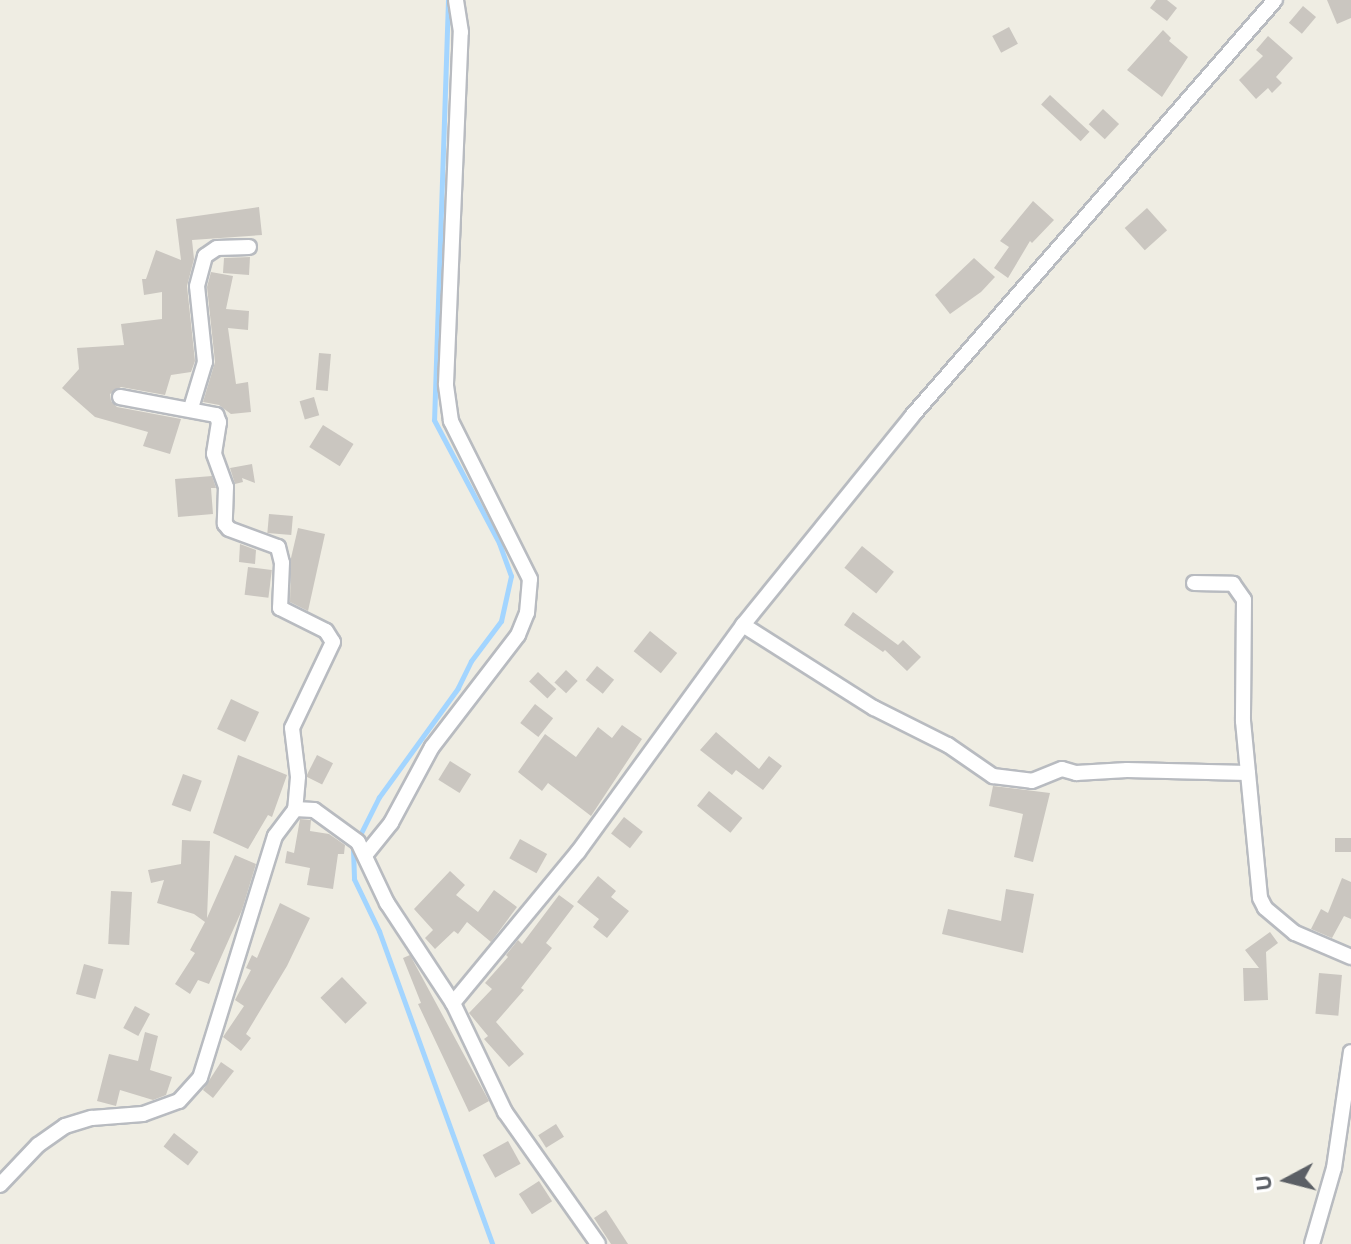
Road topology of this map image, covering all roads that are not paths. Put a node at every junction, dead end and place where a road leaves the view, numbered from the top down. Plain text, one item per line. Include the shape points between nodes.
1 (456, 0) edge
2 (1275, 0) edge
3 (249, 247) dead end
4 (120, 397) dead end
5 (191, 408) junction
6 (1194, 583) dead end
7 (743, 625) junction
8 (1248, 773) junction
9 (295, 809) junction
10 (357, 842) junction
11 (1351, 957) edge
12 (453, 1003) junction
13 (1351, 1052) edge
14 (0, 1185) edge
15 (598, 1244) edge
16 (1312, 1244) edge

1 - 10 street via 461,32 446,384 451,421 530,579 527,613 518,635 432,747 391,823
2 - 7 street via 912,416
3 - 5 street via 217,248 205,256 197,286 205,362
4 - 5 street via 163,408
5 - 9 street via 216,415 219,422 214,454 226,487 225,524 278,547 280,608 326,631 333,642 292,728 298,777
6 - 8 street via 1233,584 1244,600
7 - 8 street via 993,776 1032,781 1062,769
7 - 12 street via 578,852
8 - 11 street via 1265,908 1295,933
9 - 10 street via 314,810
9 - 14 street via 275,836 200,1078 179,1101 143,1114 65,1126 38,1145
10 - 12 street via 387,903
12 - 15 street via 505,1112
13 - 16 street via 1334,1168

